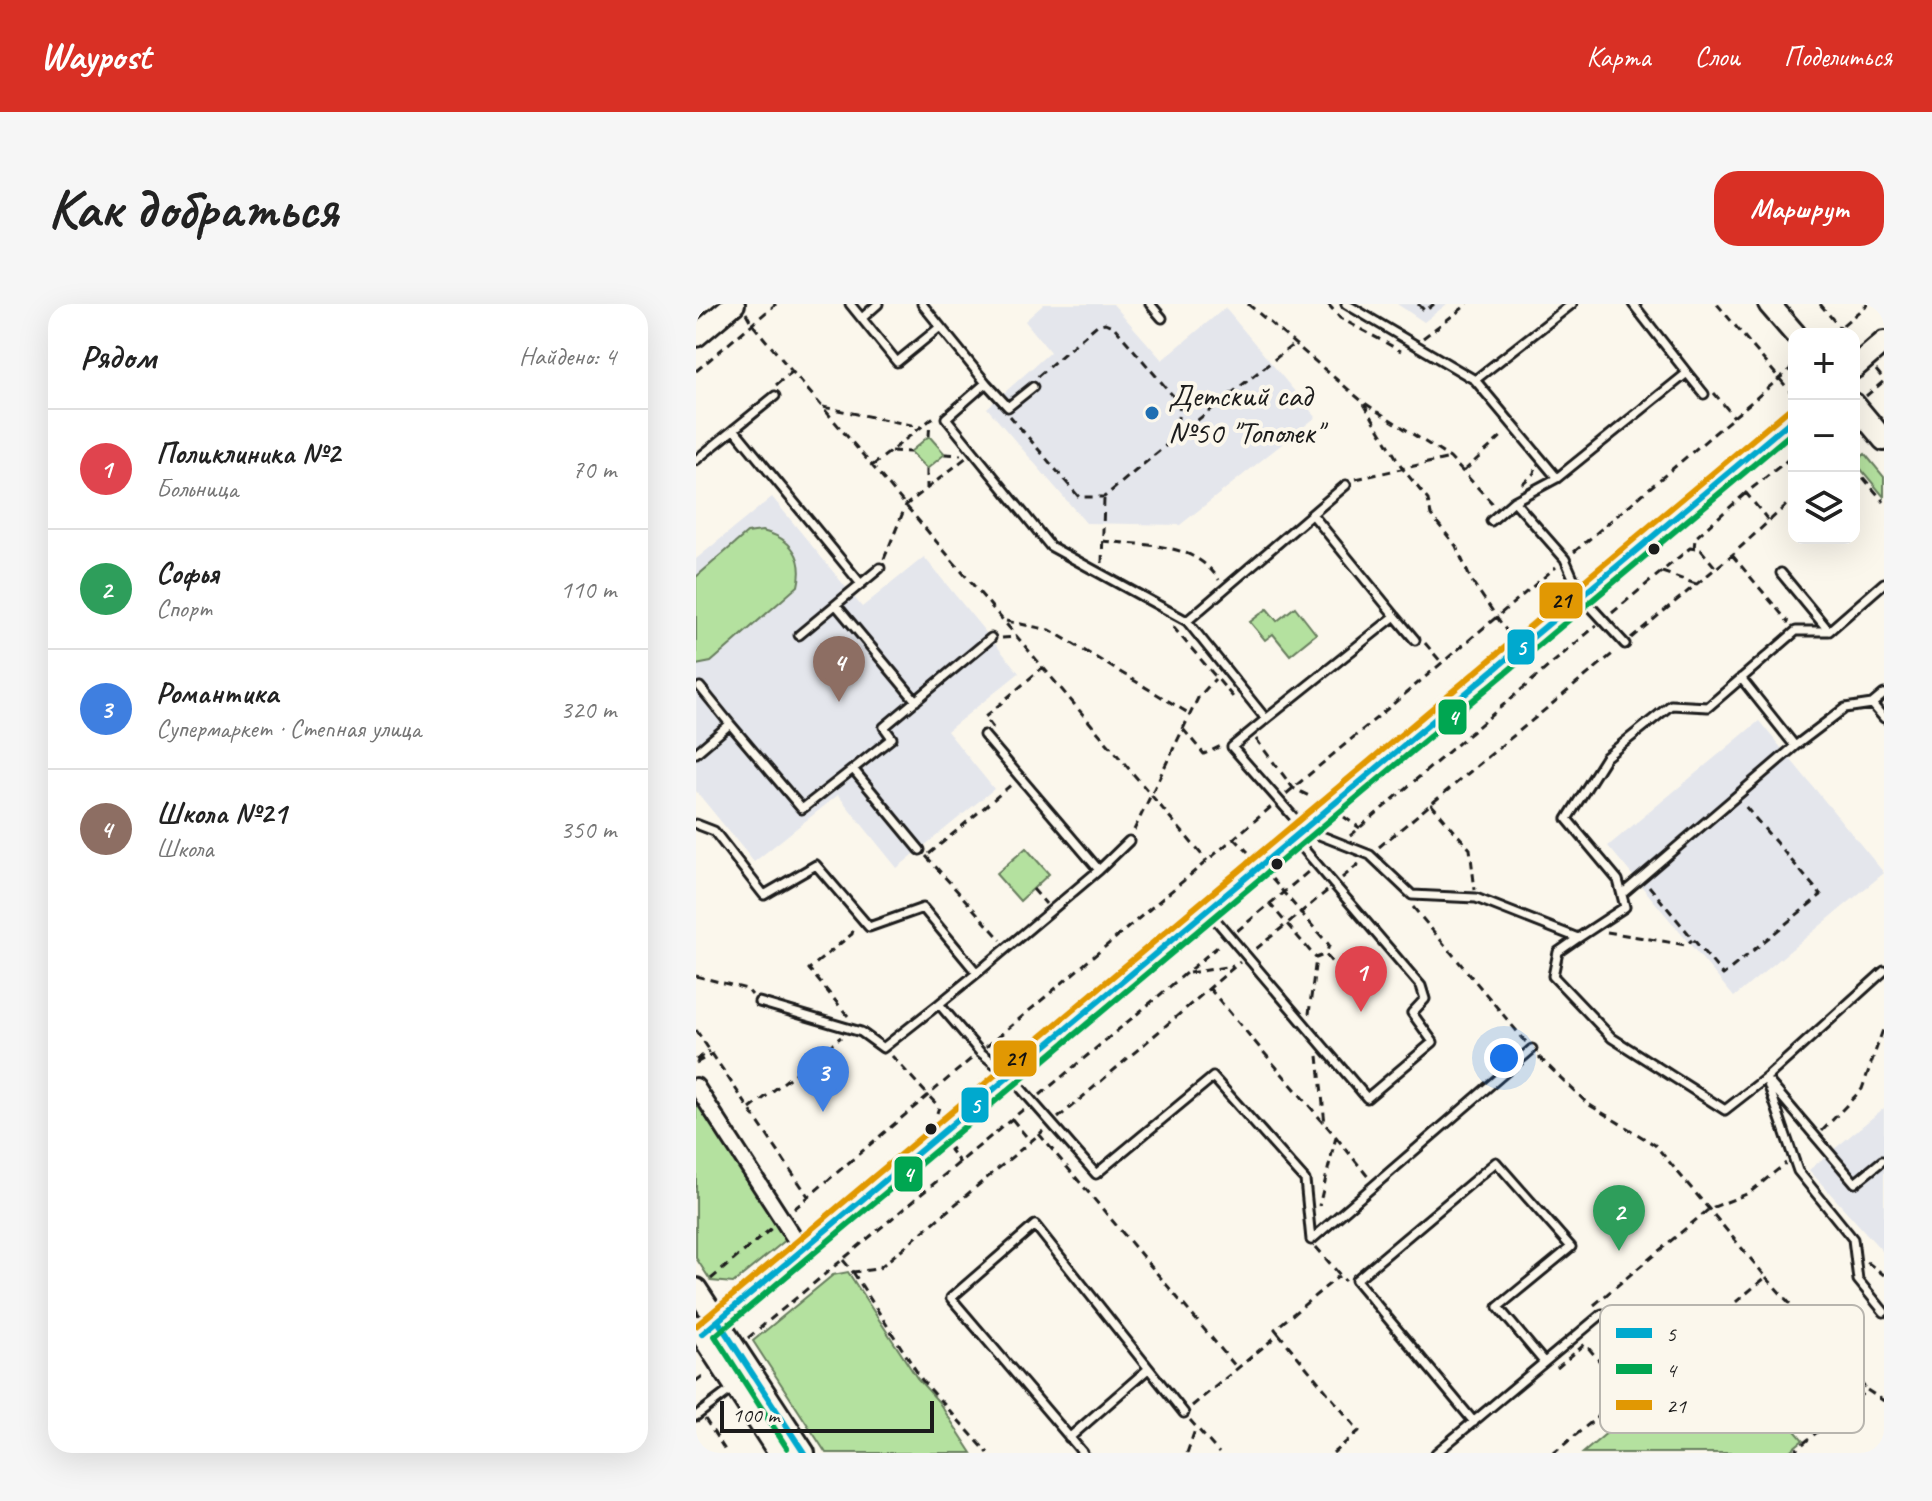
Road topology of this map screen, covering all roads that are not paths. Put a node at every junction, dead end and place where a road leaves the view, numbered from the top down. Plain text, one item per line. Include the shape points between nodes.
1 (734, 304) edge
2 (850, 304) edge
3 (878, 304) edge
4 (922, 304) edge
5 (1150, 304) edge
6 (1346, 304) edge
7 (1572, 304) edge
8 (1633, 304) edge
9 (1769, 304) edge
10 (862, 318) junction
11 (1162, 318) dead end
12 (940, 327) junction
13 (1790, 328) edge
14 (696, 336) edge
15 (1884, 342) edge
16 (1860, 363) edge
17 (1687, 373) junction
18 (1475, 380) junction
19 (986, 383) junction
20 (1033, 387) road end
21 (1704, 394) dead end
22 (775, 396) dead end
23 (1860, 411) edge
24 (1788, 423) edge
25 (734, 429) junction
26 (1884, 440) edge
27 (696, 460) edge
28 (1557, 478) junction
29 (1346, 485) dead end
30 (1514, 501) junction
31 (1312, 514) junction
32 (1491, 521) dead end
33 (880, 568) road end
34 (1781, 573) dead end
35 (1884, 583) edge
36 (861, 584) junction
37 (1581, 596) junction
38 (836, 605) junction
39 (1395, 616) junction
40 (1187, 621) junction
41 (1829, 631) junction
42 (799, 635) dead end
43 (991, 638) road end
44 (1415, 640) dead end
45 (1625, 644) road end
46 (1741, 678) junction
47 (700, 687) dead end
48 (1884, 694) edge
49 (916, 701) junction
50 (1872, 704) junction
51 (1884, 718) edge
52 (1266, 719) junction
53 (730, 724) junction
54 (984, 735) road end
55 (1795, 746) junction
56 (696, 753) edge
57 (853, 769) junction
58 (696, 824) edge
59 (1299, 833) junction
60 (1129, 841) road end
61 (923, 853) road end
62 (1099, 870) junction
63 (1622, 894) junction
64 (1207, 910) junction
65 (1578, 938) junction
66 (1884, 971) edge
67 (977, 973) junction
68 (759, 1002) road end
69 (939, 1004) junction
70 (1532, 1049) road end
71 (1010, 1076) junction
72 (1766, 1078) junction
73 (696, 1086) edge
74 (1882, 1161) edge
75 (802, 1250) junction
76 (696, 1290) edge
77 (1884, 1312) edge
78 (1600, 1316) edge
79 (703, 1330) edge
80 (728, 1355) junction
81 (1544, 1362) junction
82 (1148, 1369) junction
83 (736, 1386) junction
84 (1184, 1413) road end
85 (698, 1414) edge
86 (1474, 1422) junction
87 (1069, 1438) junction
88 (779, 1453) edge
89 (804, 1453) edge
90 (1083, 1453) edge
91 (1436, 1453) edge

1 - 14 street
2 - 10 lane
3 - 10 lane
4 - 12 lane
5 - 11 lane
6 - 18 lane
7 - 18 lane
8 - 17 lane
9 - 13 street
10 - 12 lane via 897,362
12 - 19 lane
15 - 16 street
17 - 21 lane
17 - 28 lane
18 - 28 lane
19 - 20 lane via 1008,407
19 - 40 lane via 946,418 971,454 1050,546
22 - 25 lane
23 - 26 street
24 - 37 street
25 - 27 lane
25 - 36 lane
28 - 30 lane
29 - 31 lane
30 - 32 lane
30 - 37 lane via 1565,559
31 - 39 lane
31 - 40 lane
33 - 36 lane
34 - 41 lane
35 - 41 lane
36 - 38 lane
37 - 45 lane
37 - 59 street
38 - 42 lane
38 - 49 lane
39 - 44 lane
39 - 52 lane
40 - 52 lane
41 - 46 lane via 1796,631
43 - 49 lane
46 - 55 lane
46 - 63 lane via 1708,707 1671,705 1606,757 1567,819 1618,880
47 - 53 lane
48 - 50 lane
49 - 57 lane via 884,727 892,738
50 - 51 lane
50 - 55 lane via 1845,708
52 - 59 lane via 1232,747 1279,800
53 - 56 lane
53 - 57 lane via 802,809
54 - 62 lane
55 - 63 lane
57 - 61 lane
58 - 67 lane via 714,831 764,895 816,865 869,927 923,908
59 - 64 street
59 - 64 lane via 1317,864 1421,986 1425,999 1412,1013 1433,1042 1367,1098
59 - 65 lane via 1370,855 1412,895 1476,898
60 - 62 lane
62 - 67 lane
63 - 65 lane via 1625,907
64 - 71 street
65 - 72 lane via 1558,952 1553,976 1612,1038 1725,1110
66 - 72 lane
67 - 69 lane
68 - 69 lane via 861,1032 883,1048
69 - 71 lane via 980,1052
70 - 71 lane via 1311,1240 1305,1180 1213,1077 1096,1174
71 - 75 street
72 - 74 lane via 1855,1183
72 - 77 lane via 1798,1171 1853,1239 1858,1280
73 - 75 street
75 - 79 street
76 - 79 street
78 - 81 lane
79 - 80 street
80 - 83 street
80 - 89 street
81 - 86 lane
81 - 86 lane via 1498,1307 1571,1247 1496,1162 1356,1280
82 - 84 lane
82 - 87 lane
82 - 87 lane via 1035,1225 951,1298
83 - 85 lane
83 - 88 street
86 - 91 lane
87 - 90 lane

